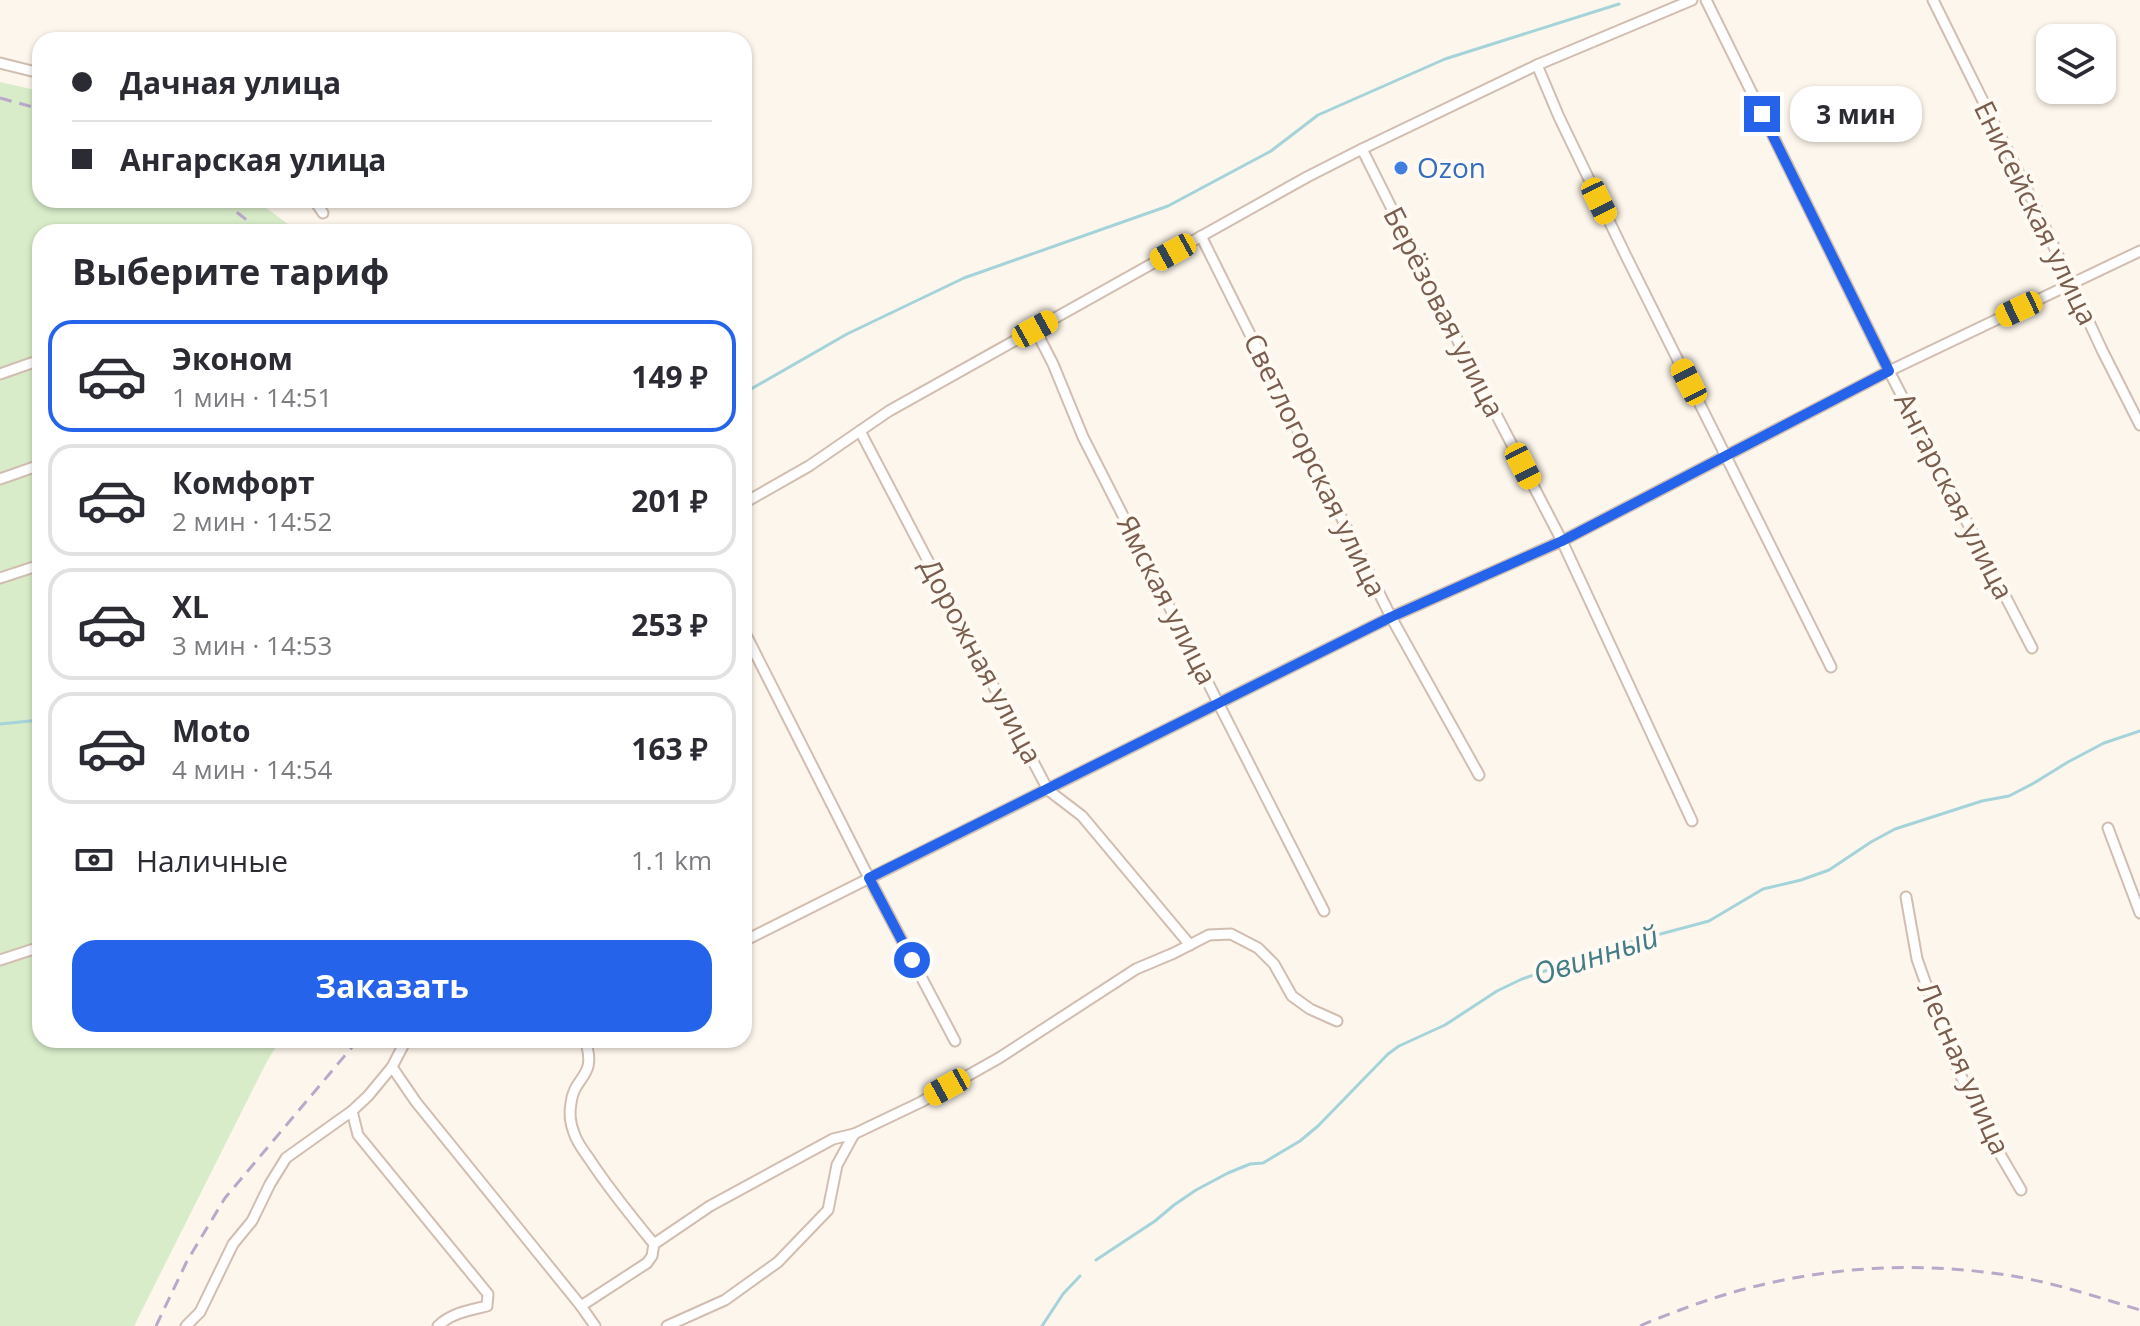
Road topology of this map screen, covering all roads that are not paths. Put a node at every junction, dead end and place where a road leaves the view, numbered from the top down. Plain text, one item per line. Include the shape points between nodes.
1 (1692, 0) edge
2 (1706, 0) edge
3 (1933, 0) edge
4 (0, 63) edge
5 (1537, 65) junction
6 (32, 71) edge
7 (1362, 149) junction
8 (320, 208) edge
9 (323, 213) dead end
10 (1201, 236) junction
11 (2140, 251) edge
12 (2072, 285) junction
13 (1035, 329) junction
14 (32, 363) edge
15 (1889, 371) junction
16 (0, 374) edge
17 (2140, 425) edge
18 (860, 431) junction
19 (1726, 457) junction
20 (32, 468) edge
21 (0, 479) edge
22 (752, 498) edge
23 (1562, 541) junction
24 (32, 568) edge
25 (0, 578) edge
26 (1391, 617) junction
27 (752, 647) edge
28 (2032, 648) dead end
29 (1831, 667) dead end
30 (1220, 703) junction
31 (1479, 775) dead end
32 (1048, 790) junction
33 (1692, 821) dead end
34 (2108, 828) dead end
35 (869, 878) junction
36 (1906, 897) dead end
37 (1324, 911) dead end
38 (2140, 913) edge
39 (752, 937) edge
40 (1190, 945) junction
41 (32, 950) edge
42 (0, 960) edge
43 (1337, 1021) dead end
44 (955, 1041) dead end
45 (402, 1048) edge
46 (588, 1048) edge
47 (392, 1067) junction
48 (352, 1111) junction
49 (854, 1134) junction
50 (2021, 1190) dead end
51 (654, 1244) junction
52 (581, 1306) junction
53 (186, 1326) edge
54 (438, 1326) edge
55 (595, 1326) edge
56 (667, 1326) edge

1 - 5 street
2 - 15 street, Ангарская улица
3 - 12 street, Енисейская улица
4 - 6 street
5 - 7 street
5 - 19 street
7 - 10 street
7 - 23 street, Берёзовая улица
8 - 9 street
10 - 13 street
10 - 26 street, Светлогорская улица
11 - 12 street
12 - 15 street
12 - 17 street, Енисейская улица
13 - 18 street
13 - 30 street, Ямская улица via 1083,437
14 - 16 street
15 - 19 street
15 - 28 street, Ангарская улица
18 - 22 street
18 - 32 street, Дорожная улица
19 - 23 street
19 - 29 street
20 - 21 street
23 - 26 street
23 - 33 street, Берёзовая улица
24 - 25 street
26 - 30 street
26 - 31 street, Светлогорская улица
27 - 35 street
30 - 32 street
30 - 37 street, Ямская улица
32 - 35 street
32 - 40 street, Дорожная улица via 1082,816
34 - 38 street
35 - 39 street
35 - 44 street
36 - 50 street, Лесная улица via 1917,959 1952,1057
40 - 43 street via 1220,933 1248,941 1274,964 1292,996
40 - 49 street via 1136,969 999,1058
41 - 42 street
45 - 47 street
46 - 51 street via 588,1067 570,1105 575,1137
47 - 48 street
47 - 52 street
48 - 53 street via 286,1158 252,1221 233,1244 200,1312
48 - 54 street via 358,1135 488,1294 487,1306 464,1311
49 - 51 street via 833,1139 710,1206
49 - 56 street via 837,1165 828,1210 778,1262 725,1300
51 - 52 street via 647,1263
52 - 55 street

